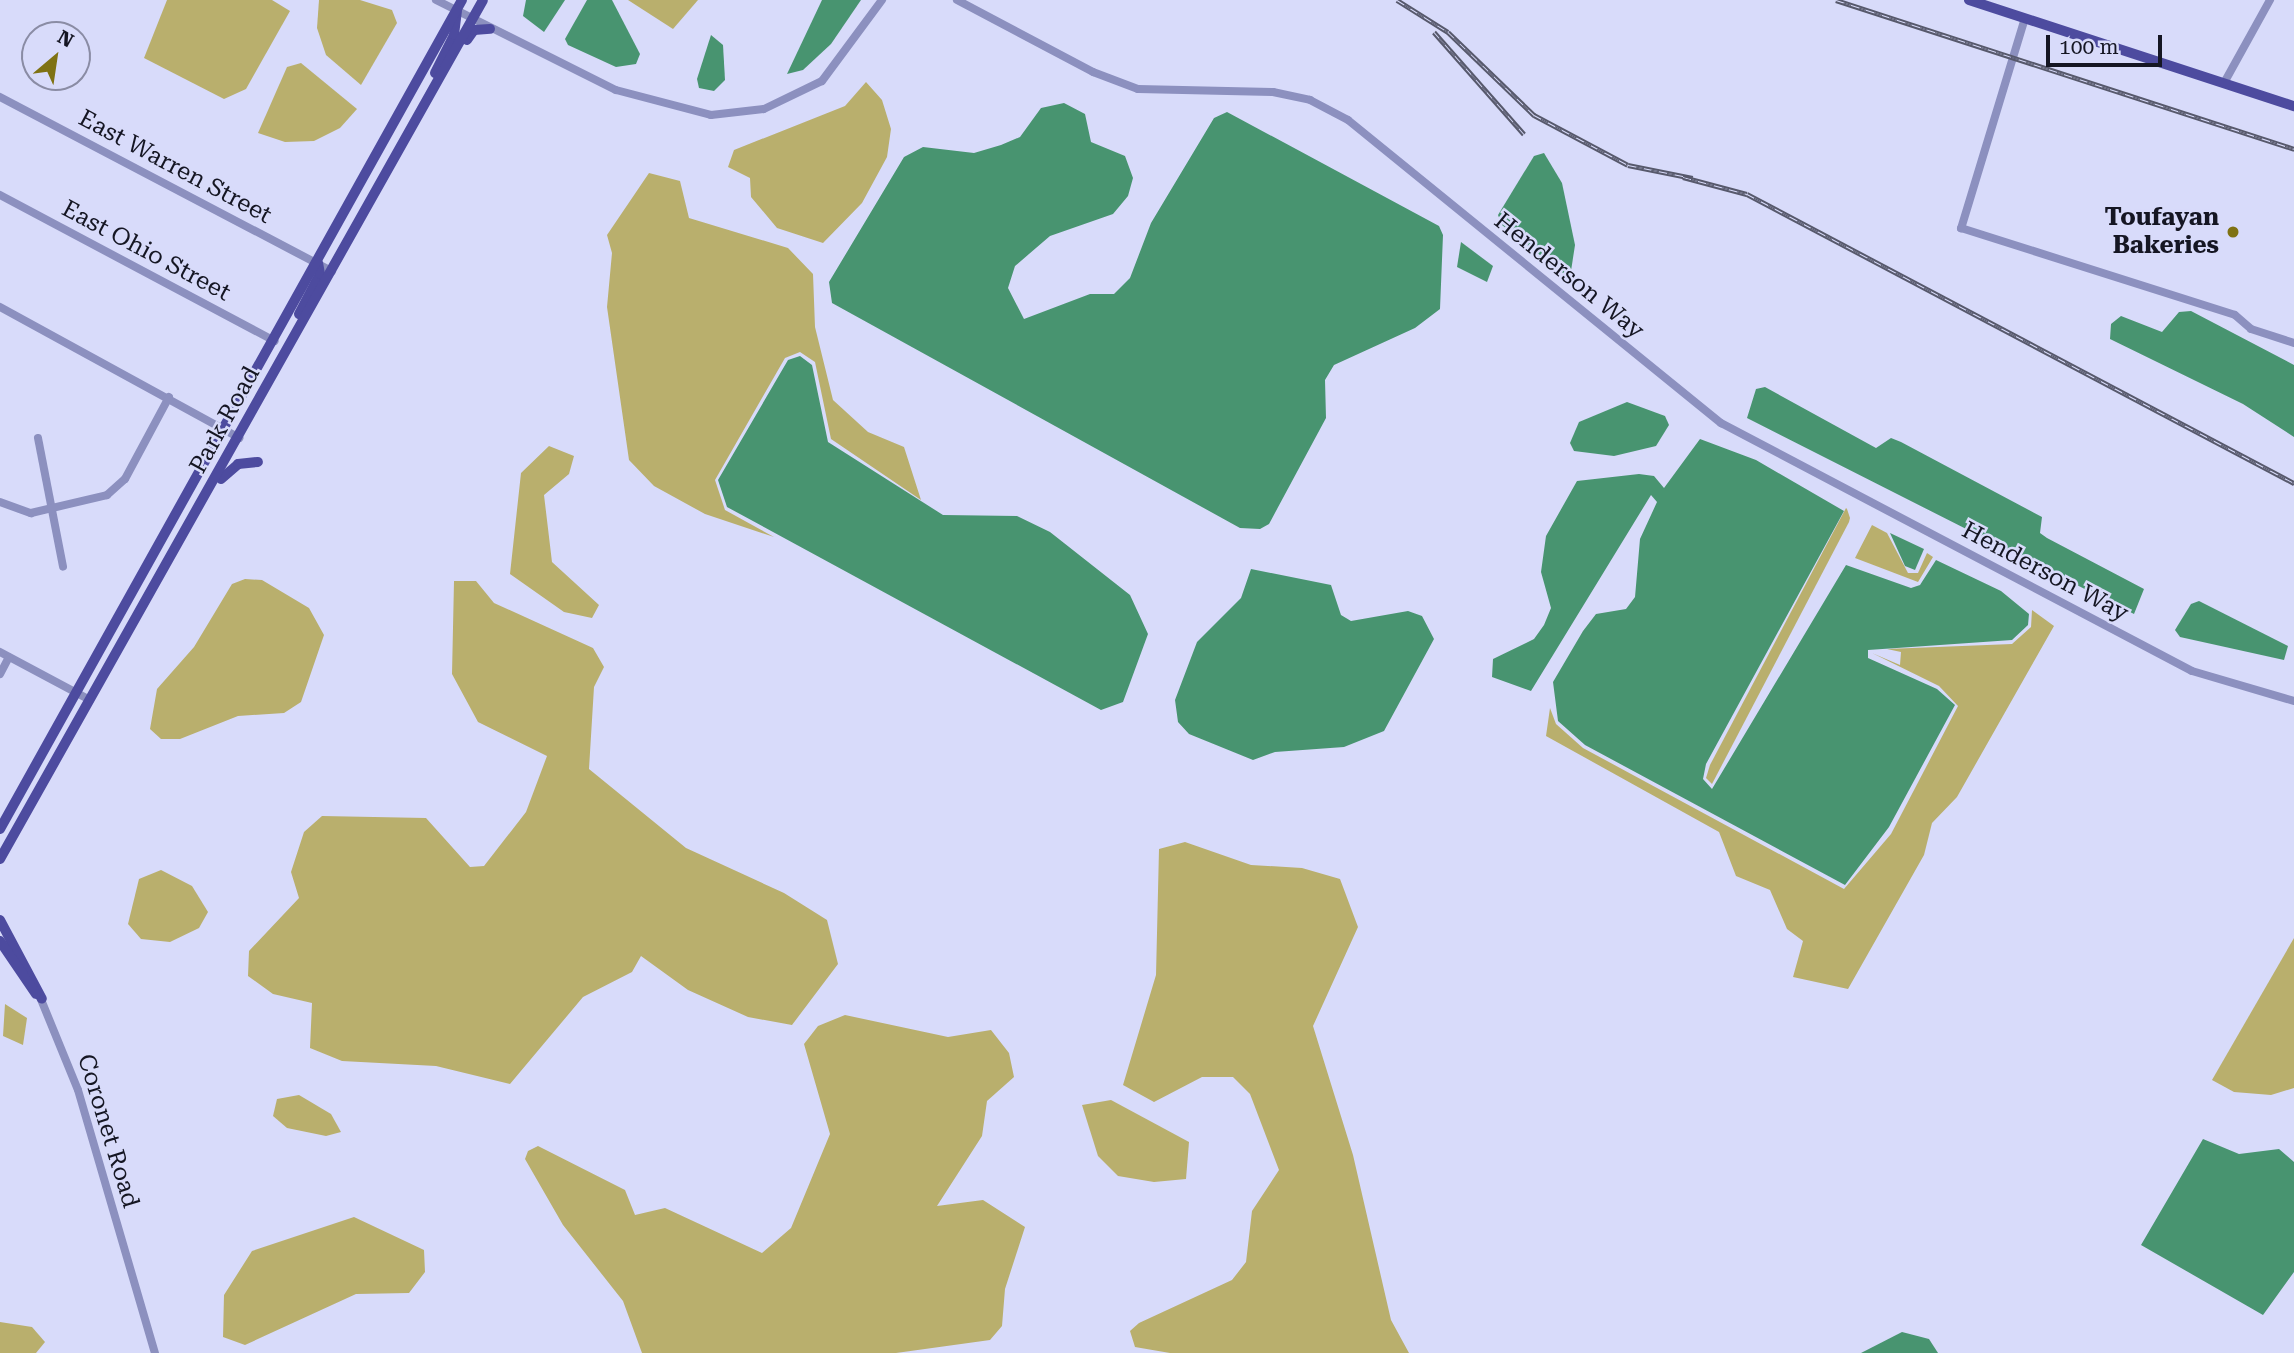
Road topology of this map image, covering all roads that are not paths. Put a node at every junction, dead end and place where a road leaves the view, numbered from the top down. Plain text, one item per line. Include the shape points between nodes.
1 (436, 0) edge
2 (472, 0) edge
3 (483, 0) edge
4 (882, 0) edge
5 (957, 0) edge
6 (1969, 0) edge
7 (2270, 0) edge
8 (459, 5) edge
9 (2025, 18) junction
10 (472, 20) junction
11 (490, 29) junction
12 (2224, 83) junction
13 (0, 97) edge
14 (2294, 106) edge
15 (417, 119) junction
16 (0, 195) edge
17 (318, 263) junction
18 (332, 271) junction
19 (0, 307) edge
20 (275, 341) junction
21 (2294, 343) edge
22 (275, 372) junction
23 (169, 397) junction
24 (226, 429) junction
25 (38, 438) dead end
26 (239, 438) junction
27 (258, 461) dead end
28 (210, 491) junction
29 (0, 503) edge
30 (53, 509) junction
31 (184, 535) junction
32 (63, 566) dead end
33 (0, 652) edge
34 (9, 657) junction
35 (0, 674) edge
36 (78, 692) junction
37 (90, 700) junction
38 (2294, 701) edge
39 (34, 771) junction
40 (39, 791) junction
41 (0, 829) edge
42 (0, 837) edge
43 (0, 859) edge
44 (0, 920) edge
45 (0, 932) edge
46 (0, 941) edge
47 (42, 1002) junction
48 (155, 1353) edge

1 - 8 street
2 - 10 main road
3 - 10 main road, Park Road
4 - 11 street via 851,50 822,81 794,97 736,114 673,108 616,90
5 - 38 street, Henderson Way via 1093,72 1138,89 1273,92 1310,100 1348,120 1721,422 2205,677
6 - 9 main road
7 - 12 street
8 - 10 street
8 - 15 main road via 454,35
8 - 17 main road, Park Road
9 - 12 main road
9 - 21 street via 1961,228 2235,315 2250,329
10 - 11 street
10 - 15 main road, Park Road
11 - 15 main road via 474,30
12 - 14 main road
13 - 17 street, East Warren Street
15 - 18 main road, Park Road
16 - 20 street, East Ohio Street
17 - 18 street, East Warren Street
17 - 20 main road, Park Road
17 - 22 main road via 316,284
18 - 22 main road, Park Road
19 - 23 street
20 - 24 main road, Park Road
22 - 26 main road, Park Road
23 - 24 street
23 - 30 street via 125,479 107,495
24 - 26 street
24 - 31 main road via 225,449
24 - 36 main road, Park Road
25 - 30 street
26 - 28 main road, Park Road
27 - 28 main road via 238,464
28 - 31 main road, Park Road
29 - 30 street via 31,513
30 - 32 street
31 - 37 main road, Park Road
33 - 34 street
34 - 35 street
34 - 36 street
36 - 37 street
36 - 39 main road, Park Road
36 - 40 main road via 81,703
37 - 40 main road, Park Road
39 - 41 main road, Park Road
39 - 42 main road
40 - 43 main road, Park Road
44 - 47 main road
45 - 47 street, Coronet Road
46 - 47 main road
47 - 48 street, Coronet Road via 78,1090

